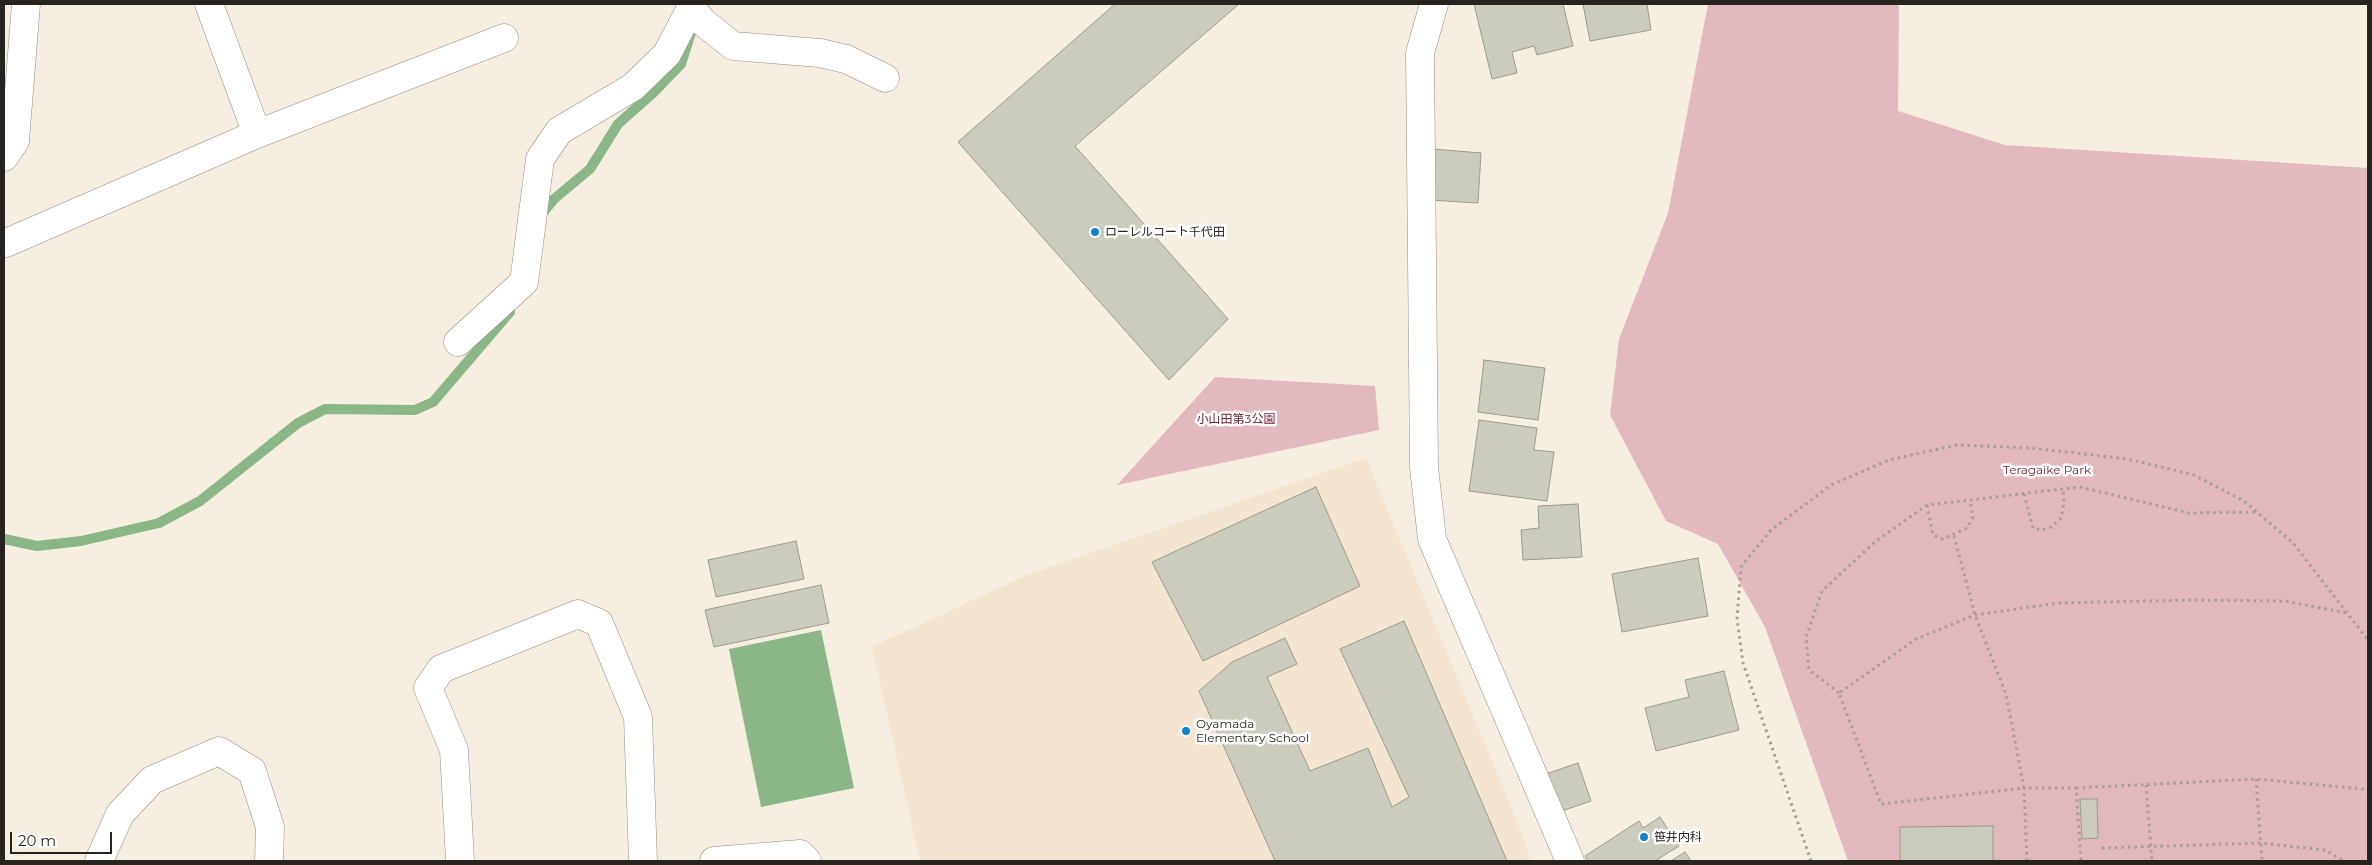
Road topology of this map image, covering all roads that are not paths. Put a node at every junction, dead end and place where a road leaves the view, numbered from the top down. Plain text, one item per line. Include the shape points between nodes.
1 (26, 4) edge
2 (209, 4) edge
3 (1434, 4) edge
4 (692, 6) edge
5 (504, 38) dead end
6 (885, 78) dead end
7 (257, 134) junction
8 (4, 157) edge
9 (6, 243) dead end
10 (458, 342) dead end
11 (99, 861) edge
12 (269, 861) edge
13 (460, 861) edge
14 (643, 861) edge
15 (714, 861) edge
16 (807, 861) edge
17 (1570, 861) edge

1 - 8 street via 15,141
2 - 7 street
3 - 17 street via 1420,53 1424,467 1432,539
4 - 6 street via 703,22 733,46 846,58
4 - 10 street via 667,54 633,87 559,131 540,159 524,282
5 - 7 street
7 - 9 street
11 - 12 street via 120,814 152,780 219,751 252,771 270,828
13 - 14 street via 454,750 428,688 441,669 578,614 599,623 638,717
15 - 16 street via 800,854

